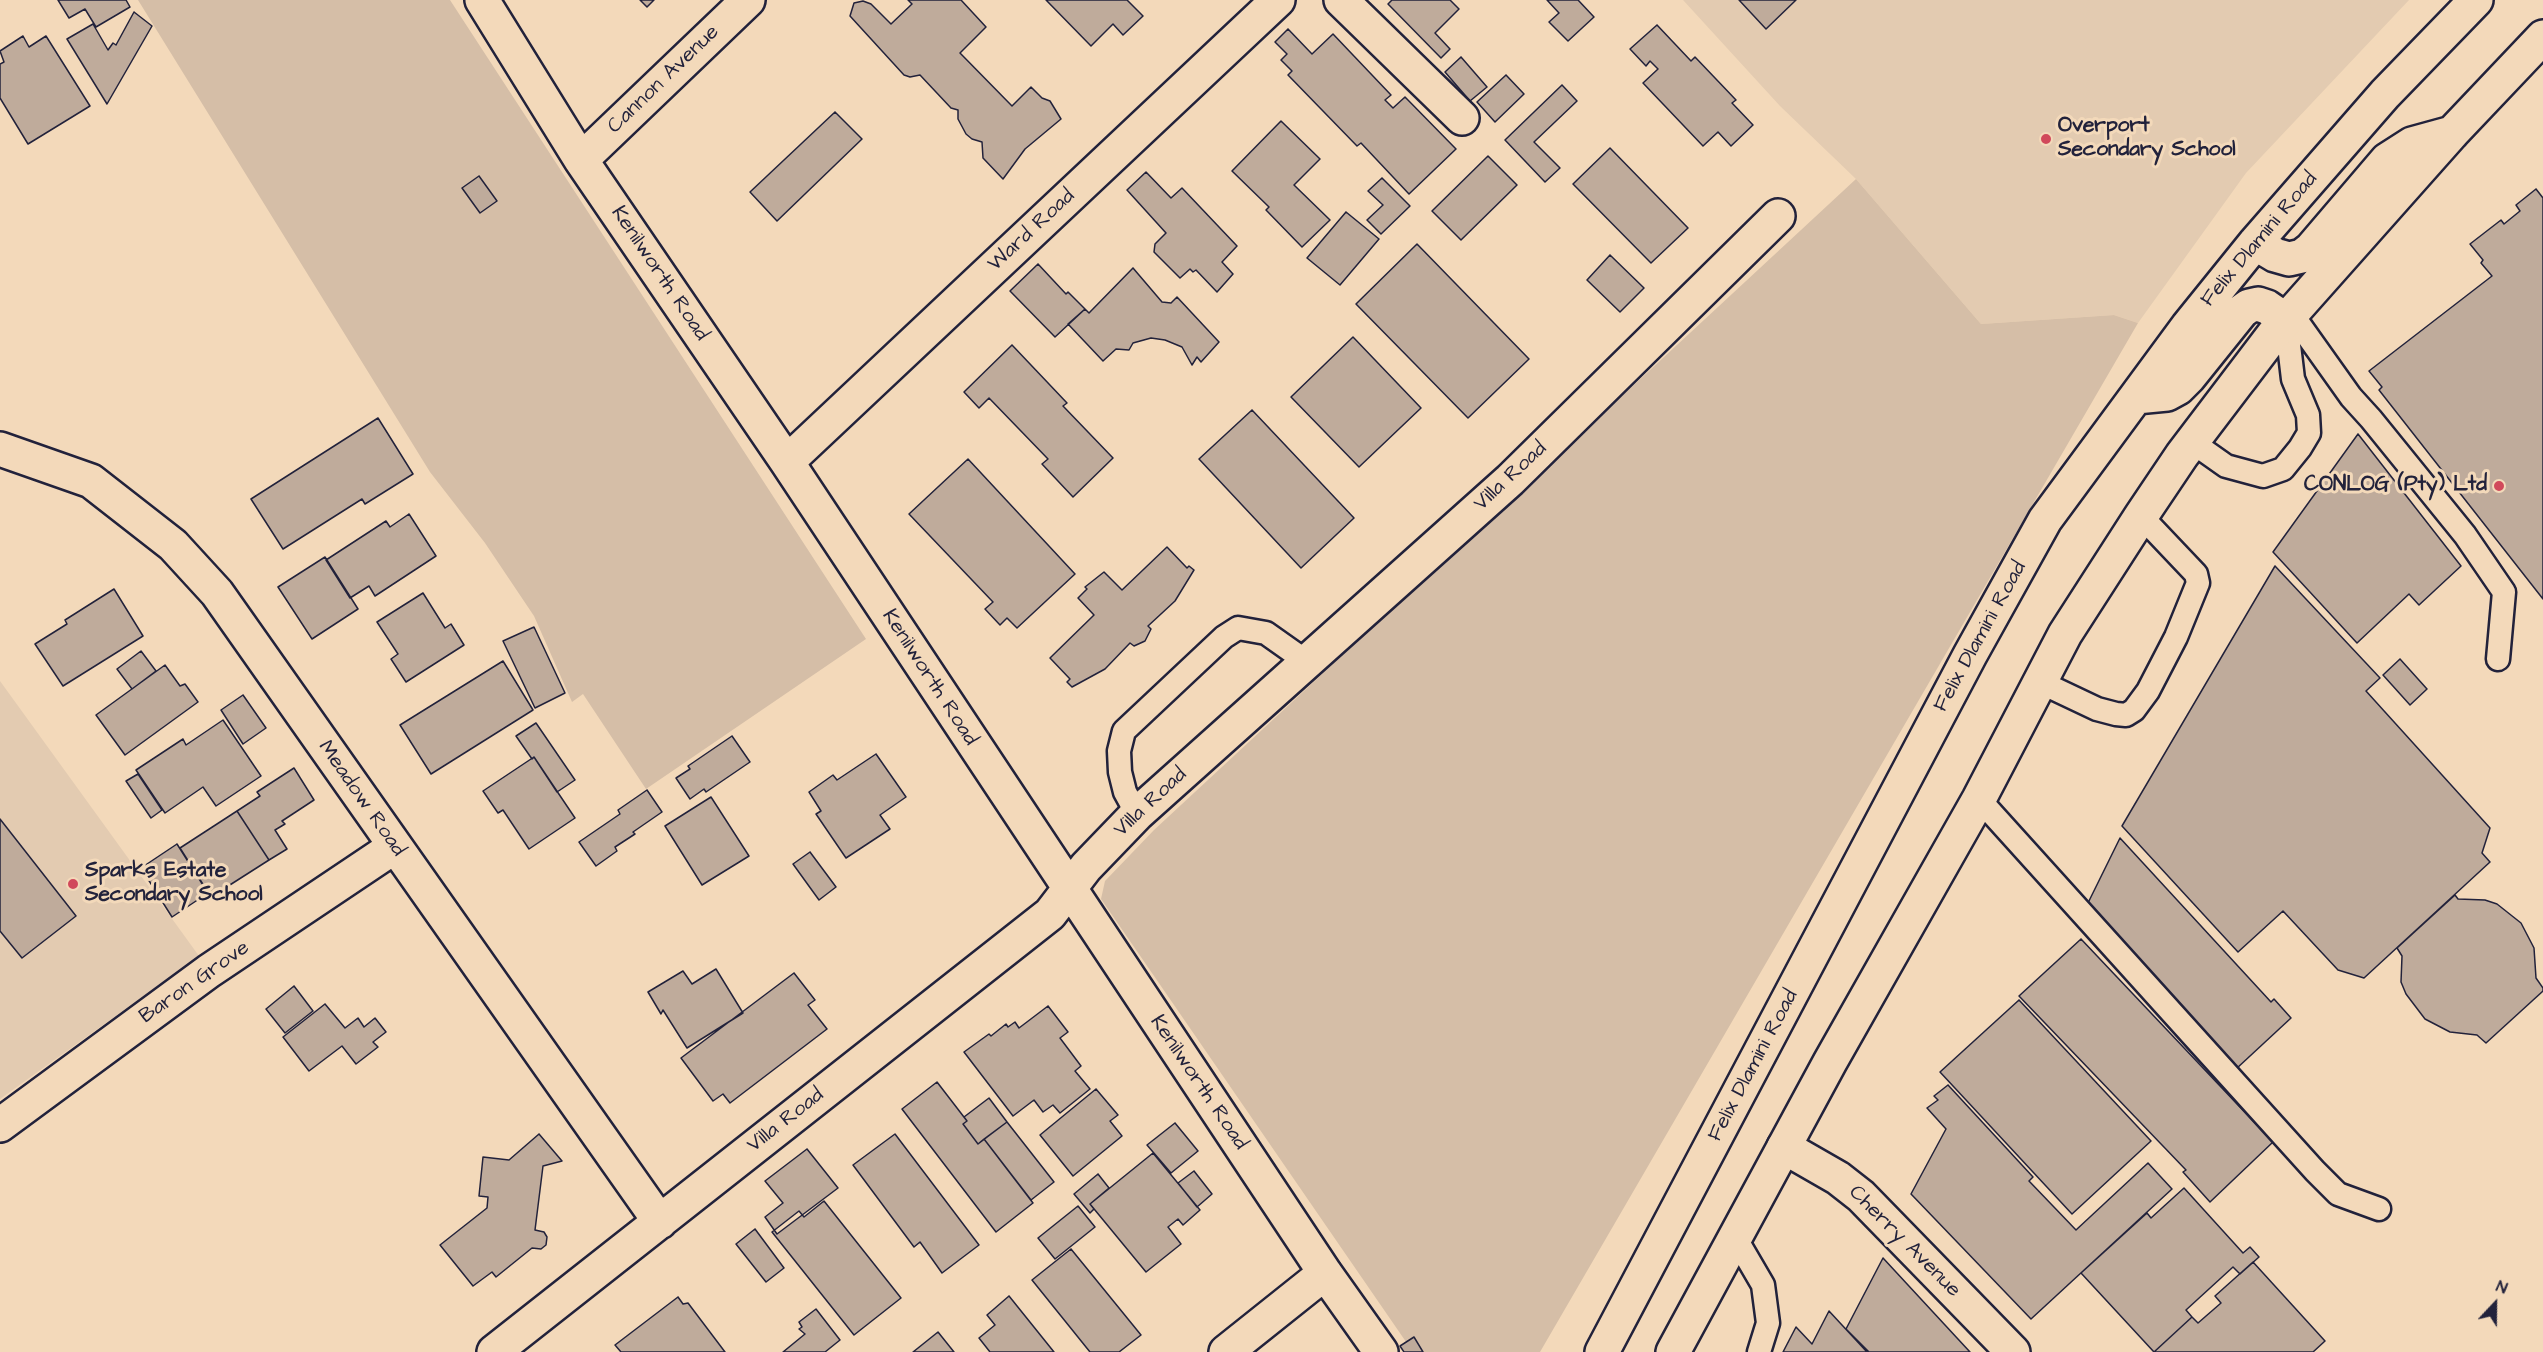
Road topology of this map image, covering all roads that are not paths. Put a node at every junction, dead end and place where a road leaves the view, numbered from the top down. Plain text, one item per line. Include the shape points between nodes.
1 (482, 0) edge
2 (747, 0) edge
3 (1278, 0) edge
4 (1341, 0) edge
5 (2476, 0) edge
6 (2543, 37) edge
7 (1462, 118) dead end
8 (2452, 133) junction
9 (581, 160) junction
10 (1778, 216) dead end
11 (2254, 243) junction
12 (2289, 317) junction
13 (2136, 397) junction
14 (2193, 442) junction
15 (0, 449) edge
16 (787, 462) junction
17 (2141, 516) junction
18 (2498, 659) dead end
19 (1307, 662) junction
20 (2040, 682) junction
21 (1979, 799) junction
22 (1137, 814) junction
23 (394, 847) junction
24 (1069, 890) junction
25 (0, 1125) edge
26 (1784, 1147) junction
27 (2379, 1209) dead end
28 (660, 1222) junction
29 (1735, 1237) junction
30 (1325, 1274) junction
31 (494, 1352) edge
32 (1226, 1352) edge
33 (1381, 1352) edge
34 (1602, 1352) edge
35 (1673, 1352) edge
36 (1759, 1352) edge
37 (2013, 1352) edge

1 - 9 street, Kenilworth Road
2 - 9 street, Cannon Avenue
3 - 16 street, Ward Road
4 - 7 street
5 - 11 street, Felix Dlamini Road via 2385,94
6 - 8 street
8 - 11 street via 2412,144 2387,160 2302,256 2289,259
8 - 12 street
9 - 16 street, Kenilworth Road
10 - 19 street, Villa Road via 1510,480
11 - 13 street, Felix Dlamini Road
12 - 13 street via 2268,306 2250,306 2178,388 2167,394
12 - 14 street
12 - 14 lane via 2293,379 2308,415 2309,434 2300,448 2283,469 2263,476 2226,466
12 - 18 lane via 2465,535 2504,592
13 - 34 street, Felix Dlamini Road via 2045,520
14 - 17 street
15 - 23 street, Meadow Road via 91,481 173,545 217,593
16 - 24 street, Kenilworth Road
17 - 20 street via 2065,634
17 - 20 lane via 2196,574 2198,583 2148,691 2134,710 2116,714
19 - 22 street, Villa Road
19 - 22 lane via 1266,633 1238,628 1224,637 1124,731 1119,751 1120,772
20 - 21 street
21 - 26 street
21 - 27 lane via 2315,1171 2338,1194
22 - 24 street, Villa Road
23 - 25 street, Baron Grove via 209,971
23 - 28 street, Meadow Road
24 - 28 street, Villa Road via 1050,914
24 - 30 street, Kenilworth Road
26 - 29 street
26 - 37 street, Cherry Avenue via 1861,1196
28 - 31 street, Villa Road
29 - 35 street
29 - 36 lane via 1763,1285 1768,1323
30 - 32 street
30 - 33 street, Kenilworth Road

